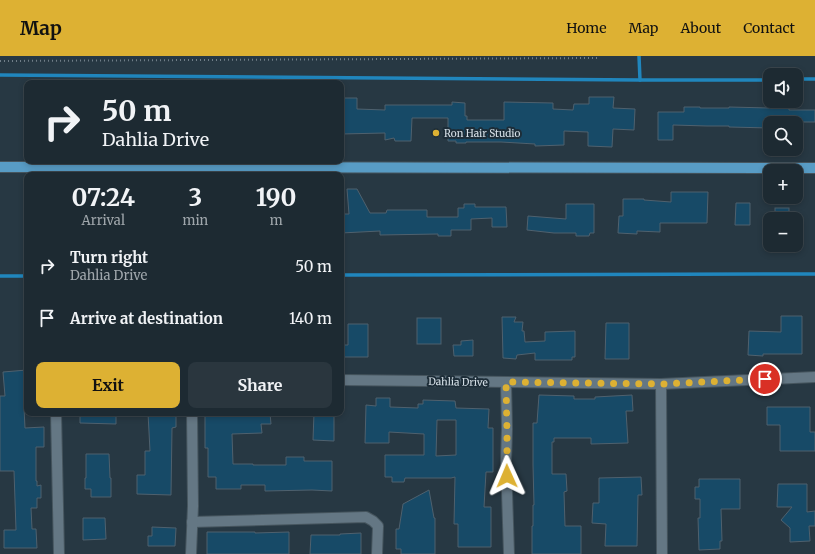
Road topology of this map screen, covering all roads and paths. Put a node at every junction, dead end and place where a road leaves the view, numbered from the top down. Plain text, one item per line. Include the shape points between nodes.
1 (597, 56) edge
2 (0, 61) edge
3 (0, 167) edge
4 (815, 168) edge
5 (815, 377) edge
6 (344, 380) edge
7 (506, 382) junction
8 (662, 384) junction
9 (56, 416) edge
10 (192, 416) edge
11 (192, 522) junction
12 (59, 554) edge
13 (191, 554) edge
14 (378, 554) edge
15 (509, 554) edge
16 (662, 554) edge

1 - 2 path
3 - 4 main road
5 - 8 street, Dahlia Drive
6 - 7 street, Dahlia Drive
7 - 8 street, Dahlia Drive
7 - 15 street
8 - 16 street
9 - 12 street
10 - 11 street
11 - 13 street
11 - 14 street via 366,517 378,526

